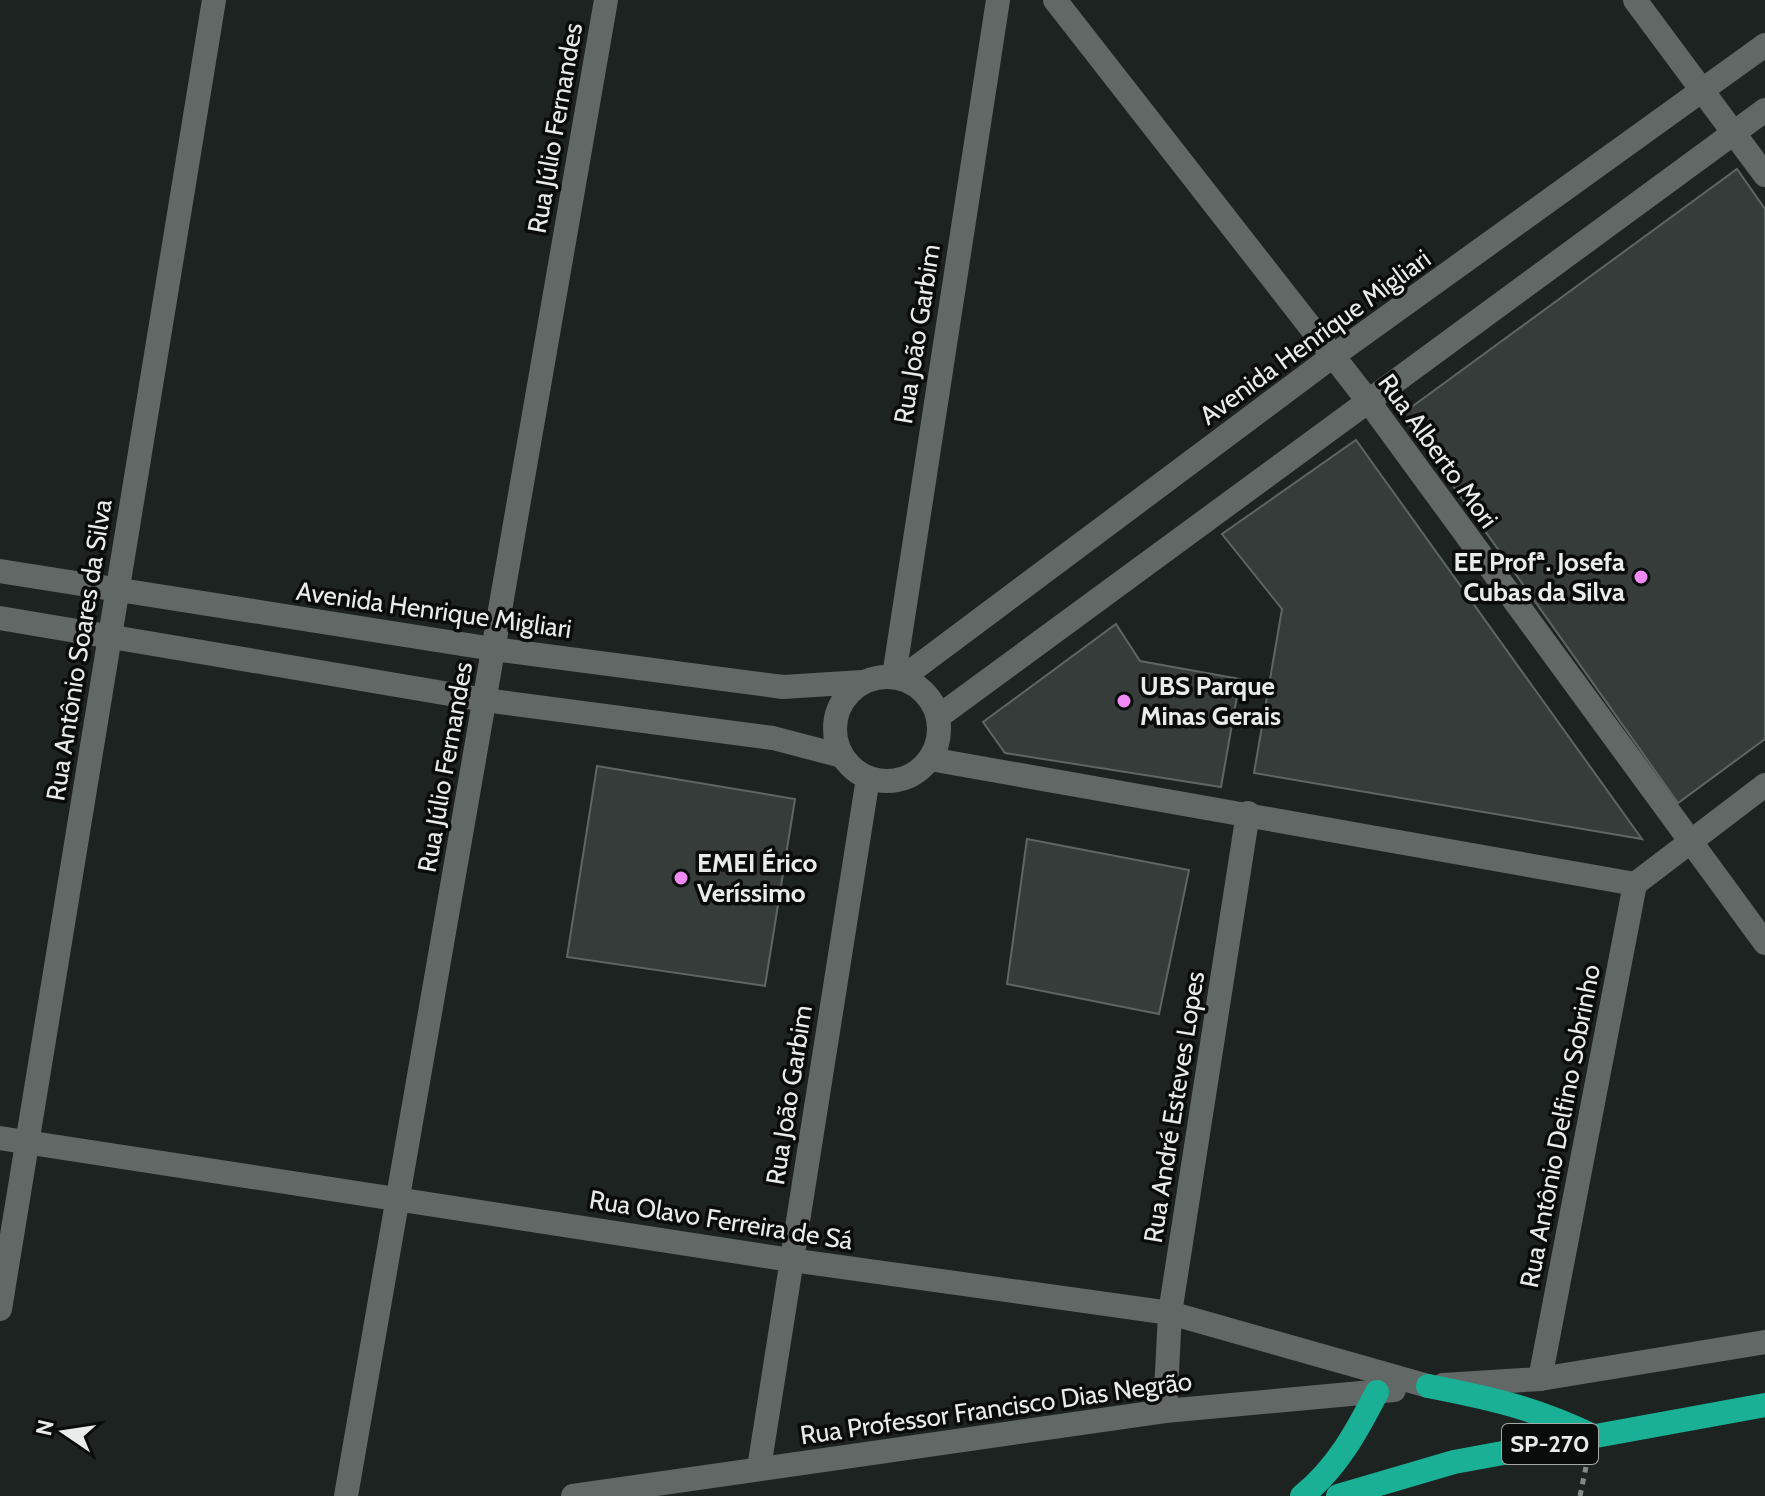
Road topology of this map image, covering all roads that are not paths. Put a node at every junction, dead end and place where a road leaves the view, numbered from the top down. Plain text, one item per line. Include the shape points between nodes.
1 (214, 0) edge
2 (606, 0) edge
3 (998, 0) edge
4 (1055, 0) edge
5 (1635, 0) edge
6 (1765, 45) edge
7 (1704, 92) junction
8 (1765, 110) edge
9 (1734, 134) junction
10 (1765, 175) edge
11 (1333, 356) junction
12 (1369, 402) junction
13 (0, 571) edge
14 (117, 591) junction
15 (0, 618) edge
16 (110, 639) junction
17 (493, 649) junction
18 (898, 677) junction
19 (862, 682) junction
20 (485, 700) junction
21 (938, 717) junction
22 (842, 756) junction
23 (930, 759) junction
24 (868, 778) junction
25 (1765, 785) edge
26 (1248, 813) junction
27 (1689, 842) junction
28 (1635, 884) junction
29 (1765, 943) edge
30 (0, 1138) edge
31 (27, 1143) junction
32 (398, 1198) junction
33 (791, 1260) junction
34 (0, 1309) edge
35 (1170, 1313) junction
36 (1765, 1342) edge
37 (1540, 1379) junction
38 (1428, 1386) junction
39 (1377, 1392) junction
40 (1765, 1405) edge
41 (1165, 1411) junction
42 (1593, 1436) junction
43 (759, 1468) junction
44 (346, 1496) edge
45 (573, 1496) edge
46 (1302, 1496) edge
47 (1338, 1496) edge

1 - 14 street, Rua Antônio Soares da Silva
2 - 17 street, Rua Júlio Fernandes
3 - 18 street, Rua João Garbim
4 - 11 street, Rua Alberto Mori
5 - 7 street
6 - 7 street, Avenida Henrique Migliari
7 - 9 street
7 - 11 street, Avenida Henrique Migliari
8 - 9 street
9 - 10 street
9 - 12 street
11 - 12 street, Rua Alberto Mori
11 - 18 street, Avenida Henrique Migliari
12 - 21 street
12 - 27 street, Rua Alberto Mori
13 - 14 street, Avenida Henrique Migliari
14 - 16 street, Rua Antônio Soares da Silva
14 - 17 street, Avenida Henrique Migliari
15 - 16 street
16 - 20 street
16 - 31 street, Rua Antônio Soares da Silva
17 - 19 street, Avenida Henrique Migliari via 783,687
17 - 20 street, Rua Júlio Fernandes
18 - 19 street
18 - 21 street via 923,690
19 - 22 street via 840,706 835,722
20 - 22 street via 773,738
20 - 32 street, Rua Júlio Fernandes
21 - 23 street via 940,730
22 - 24 street
23 - 24 street via 902,779
23 - 26 street
24 - 33 street, Rua João Garbim
25 - 27 street
26 - 28 street
26 - 35 street, Rua André Esteves Lopes
27 - 28 street
27 - 29 street, Rua Alberto Mori
28 - 37 street, Rua Antônio Delfino Sobrinho
30 - 31 street, Rua Olavo Ferreira de Sá
31 - 32 street, Rua Olavo Ferreira de Sá
31 - 34 street, Rua Antônio Soares da Silva
32 - 33 street, Rua Olavo Ferreira de Sá
32 - 44 street, Rua Júlio Fernandes
33 - 35 street, Rua Olavo Ferreira de Sá
33 - 43 street, Rua João Garbim
35 - 38 street, Rua Olavo Ferreira de Sá
35 - 41 street, Rua André Esteves Lopes
36 - 37 street, Rua Professor Francisco Dias Negrão
37 - 38 street, Rua Professor Francisco Dias Negrão
38 - 39 street, Rua Professor Francisco Dias Negrão
38 - 42 highway via 1515,1403
39 - 41 street, Rua Professor Francisco Dias Negrão
39 - 46 highway via 1354,1437
40 - 42 highway, SP-270
41 - 43 street, Rua Professor Francisco Dias Negrão
42 - 47 highway, SP-270 via 1454,1462
43 - 45 street, Rua Professor Francisco Dias Negrão

